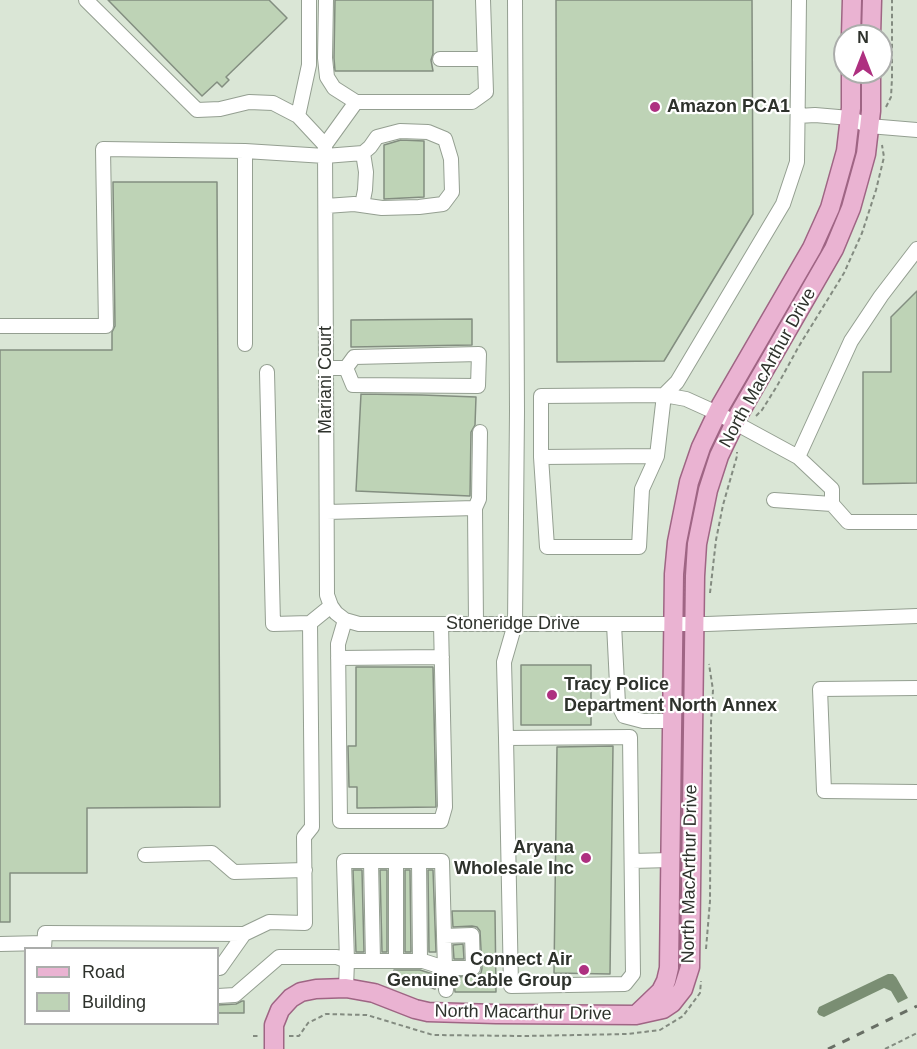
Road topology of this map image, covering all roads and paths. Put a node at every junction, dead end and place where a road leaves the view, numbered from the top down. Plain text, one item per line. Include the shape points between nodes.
1 (86, 0) edge
2 (309, 0) edge
3 (327, 0) edge
4 (483, 0) edge
5 (516, 0) edge
6 (799, 0) edge
7 (852, 0) edge
8 (872, 0) edge
9 (851, 24) edge
10 (871, 24) edge
11 (440, 59) dead end
12 (485, 59) junction
13 (851, 84) edge
14 (871, 84) edge
15 (356, 102) junction
16 (298, 116) junction
17 (798, 117) junction
18 (850, 118) junction
19 (869, 126) junction
20 (917, 130) edge
21 (245, 151) junction
22 (325, 151) junction
23 (363, 153) junction
24 (362, 205) junction
25 (326, 206) junction
26 (917, 249) edge
27 (0, 327) edge
28 (245, 344) dead end
29 (326, 368) junction
30 (346, 368) junction
31 (267, 372) dead end
32 (664, 395) junction
33 (717, 413) junction
34 (736, 422) junction
35 (480, 432) dead end
36 (657, 456) junction
37 (541, 457) junction
38 (798, 457) junction
39 (774, 500) dead end
40 (832, 504) junction
41 (475, 508) junction
42 (327, 512) junction
43 (917, 522) edge
44 (337, 613) junction
45 (917, 616) edge
46 (310, 622) junction
47 (441, 624) junction
48 (476, 624) junction
49 (515, 624) junction
50 (614, 624) junction
51 (673, 624) junction
52 (694, 624) junction
53 (442, 657) junction
54 (338, 658) junction
55 (917, 688) edge
56 (672, 721) junction
57 (506, 738) junction
58 (917, 792) edge
59 (145, 855) dead end
60 (670, 860) junction
61 (371, 861) junction
62 (396, 861) junction
63 (419, 861) junction
64 (632, 861) junction
65 (304, 870) junction
66 (244, 934) junction
67 (444, 936) junction
68 (0, 944) edge
69 (44, 946) edge
70 (346, 961) junction
71 (373, 961) junction
72 (396, 961) junction
73 (420, 961) junction
74 (219, 968) edge
75 (445, 968) junction
76 (346, 988) junction
77 (446, 990) dead end
78 (219, 996) edge
79 (636, 1015) junction
80 (917, 1033) edge
81 (274, 1049) edge
82 (885, 1049) edge

1 - 16 street via 197,110 249,102 273,103
2 - 16 street via 309,65
3 - 15 street via 327,77 334,88
4 - 12 street
5 - 49 street
6 - 17 street
7 - 9 main road
8 - 10 main road
11 - 12 street
12 - 15 street via 486,92 472,102
13 - 18 main road, North MacArthur Drive
14 - 19 main road, North MacArthur Drive
15 - 22 street
16 - 22 street
17 - 18 street
17 - 32 street via 797,162 783,204 677,382
18 - 19 street
18 - 33 main road, North MacArthur Drive via 846,152 830,208 812,248
19 - 20 street
19 - 34 main road, North MacArthur Drive via 866,154 851,208 834,249
21 - 22 street
21 - 27 street via 103,149 106,326
21 - 28 street
22 - 23 street
22 - 25 street, Mariani Court
23 - 24 street via 366,172
23 - 24 street via 377,136 400,131 428,132 446,140 452,192 443,204 382,208
24 - 25 street
25 - 29 street, Mariani Court
26 - 38 street via 850,341
29 - 30 street
29 - 42 street, Mariani Court
30 - 30 street via 354,357 479,354 478,386 353,385
31 - 46 street via 273,624
32 - 33 street via 686,399
32 - 36 street
32 - 37 street via 541,396
33 - 34 street
33 - 51 main road, North MacArthur Drive via 689,482 677,542
34 - 38 street
34 - 52 main road, North MacArthur Drive via 708,490 697,544
35 - 41 street via 479,499
36 - 37 street
36 - 37 street via 642,489 639,547 547,547
38 - 40 street via 832,489
39 - 40 street
40 - 43 street via 848,522
41 - 42 street
41 - 48 street
42 - 44 street, Mariani Court via 327,595
44 - 46 street
44 - 47 street, Stoneridge Drive via 359,624
44 - 54 street
45 - 52 street, Stoneridge Drive
46 - 65 street via 312,827 304,837
47 - 48 street, Stoneridge Drive
47 - 53 street
48 - 49 street, Stoneridge Drive
49 - 50 street, Stoneridge Drive
49 - 57 street via 504,662
50 - 51 street, Stoneridge Drive
50 - 56 street via 618,704 624,716 643,721
51 - 52 street, Stoneridge Drive
51 - 56 main road, North MacArthur Drive
52 - 79 main road, North MacArthur Drive via 690,967 683,989 672,1003 659,1011
53 - 54 street
53 - 54 street via 445,807 441,821 340,821
55 - 58 street via 820,689 824,791
56 - 60 main road, North MacArthur Drive
57 - 64 street via 630,737
57 - 64 street via 511,986 625,984 633,974
59 - 65 street via 212,853 234,872
60 - 64 street
60 - 79 main road, North MacArthur Drive via 669,968 661,991
61 - 62 street
61 - 70 street via 344,861
61 - 71 street
62 - 63 street
62 - 72 street
63 - 67 street via 442,861
63 - 73 street
65 - 66 street via 305,922 269,922
66 - 69 street via 45,933
66 - 74 street
67 - 75 street
67 - 75 street via 472,935 473,968
68 - 69 street
70 - 71 street
70 - 76 street
70 - 78 street via 337,957 279,957 235,995
71 - 72 street
72 - 73 street
73 - 75 street
75 - 77 street
76 - 79 main road, North Macarthur Drive via 374,993 428,1012
76 - 81 main road, North Macarthur Drive via 316,989 291,998 274,1025
80 - 82 path

